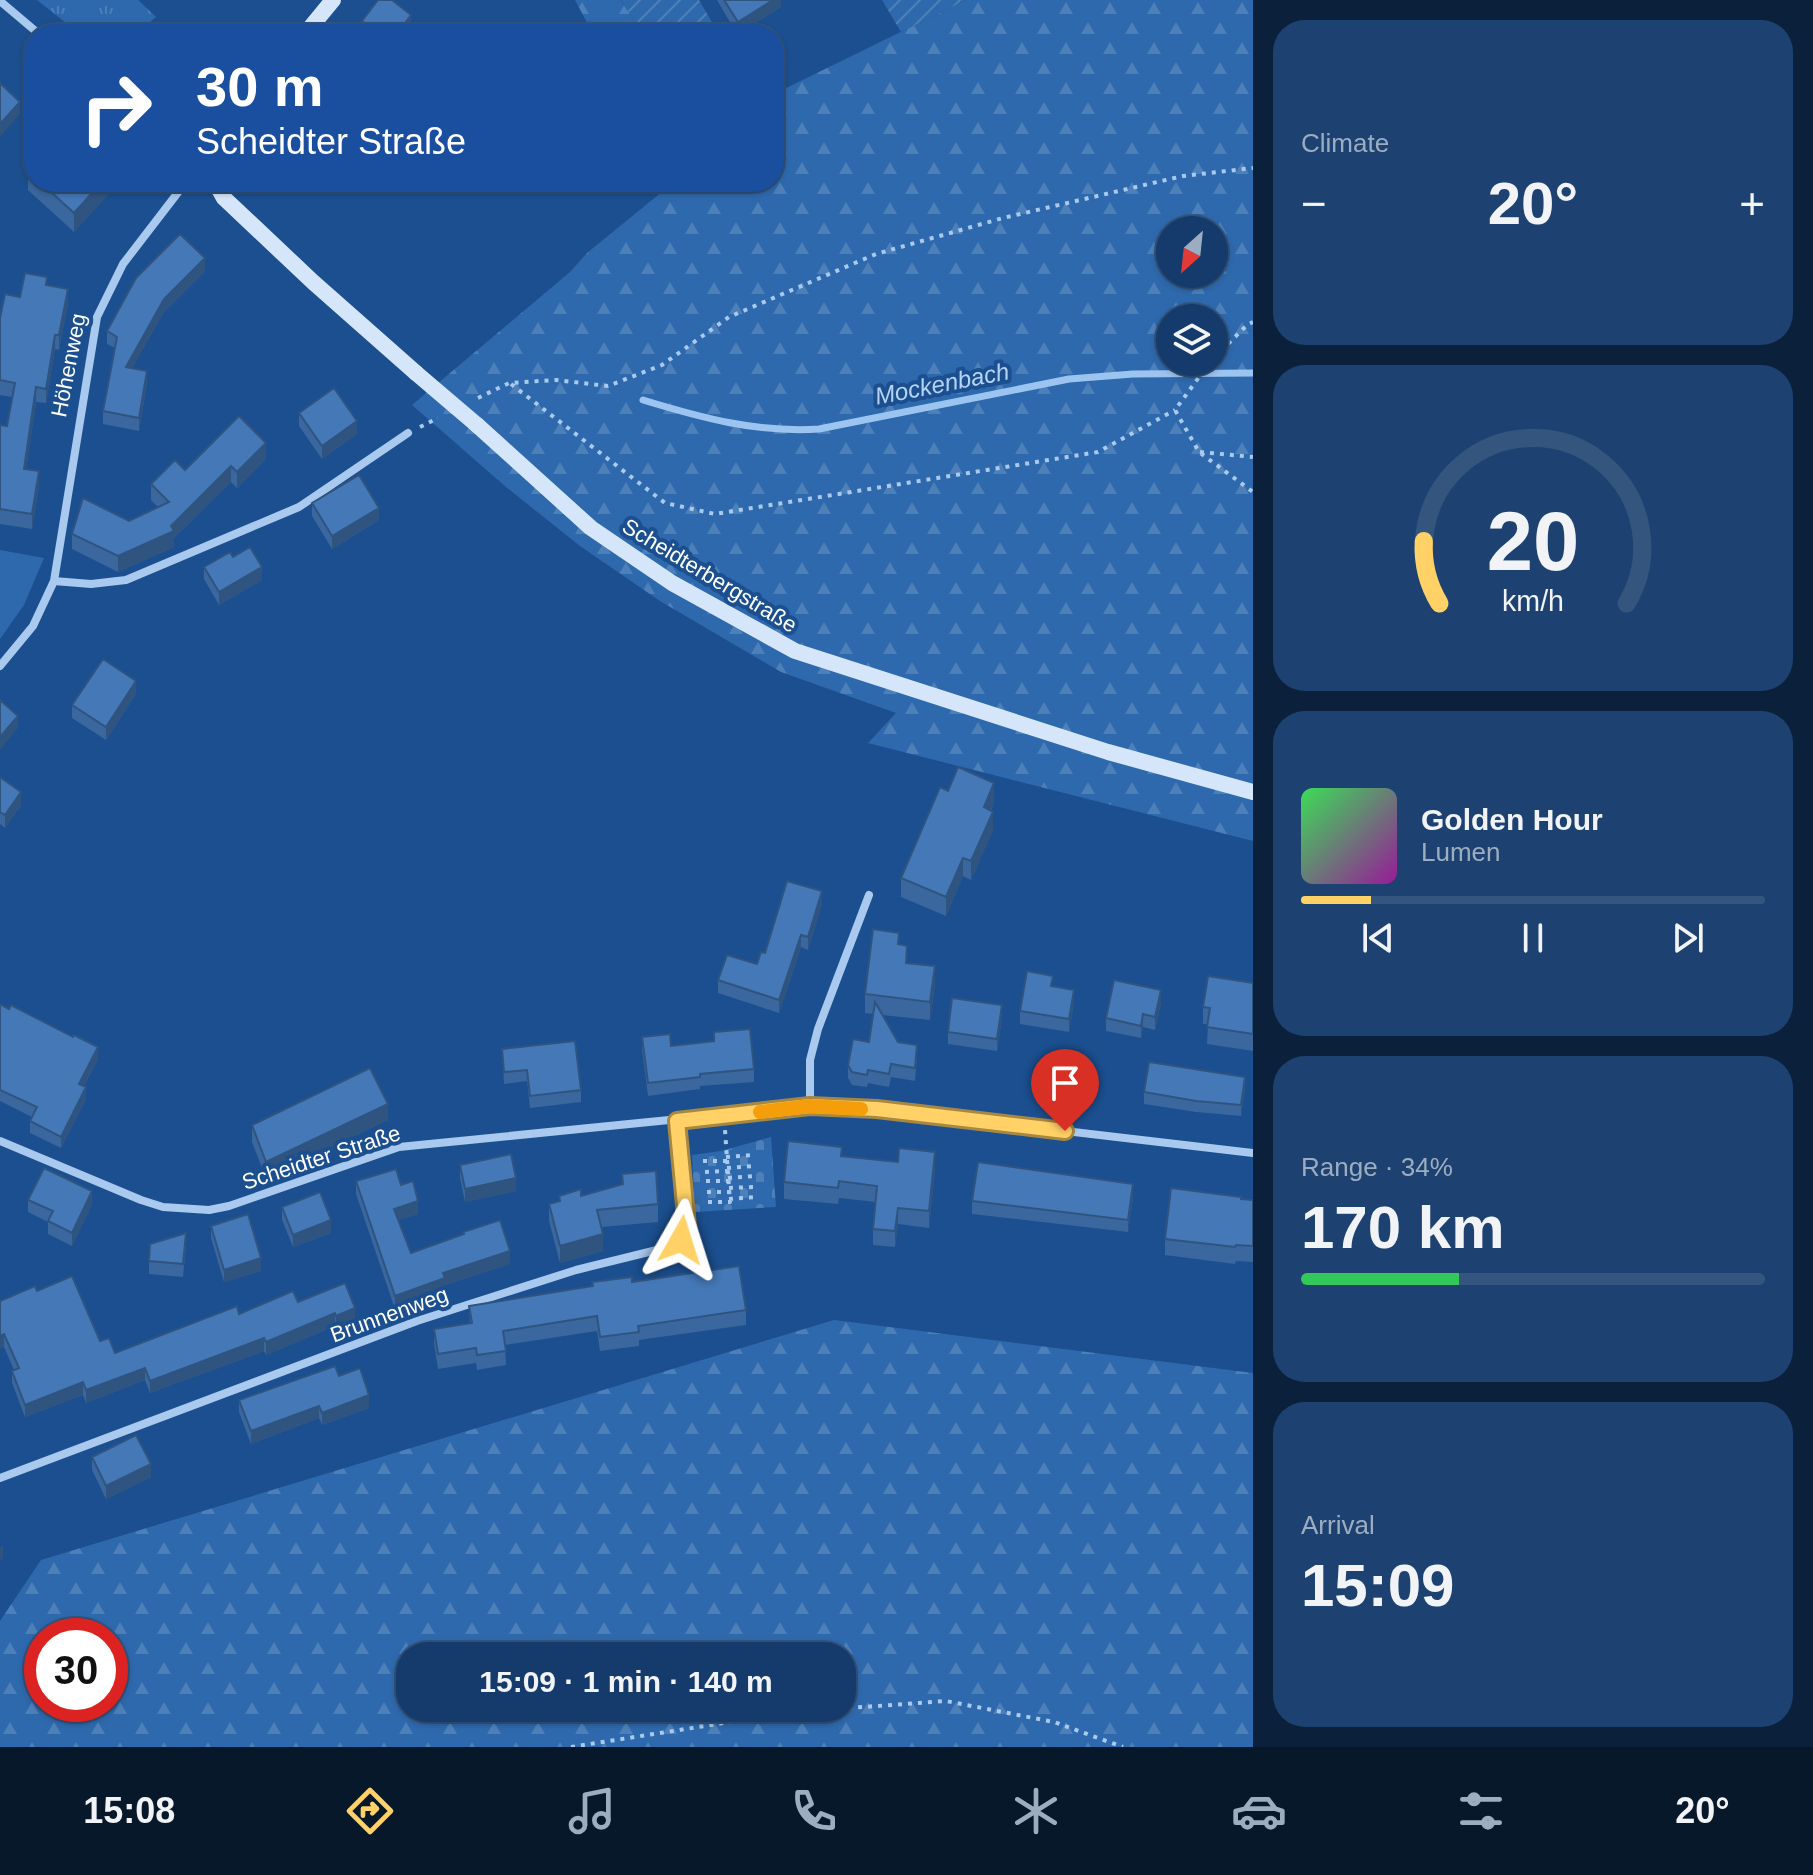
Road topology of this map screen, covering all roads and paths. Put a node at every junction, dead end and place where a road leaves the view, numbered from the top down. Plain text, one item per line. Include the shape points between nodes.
1 (333, 0) edge
2 (0, 1) edge
3 (27, 24) edge
4 (313, 24) edge
5 (1253, 168) edge
6 (178, 192) edge
7 (218, 192) edge
8 (221, 192) edge
9 (224, 198) junction
10 (1253, 322) edge
11 (1228, 344) edge
12 (1200, 376) edge
13 (509, 383) junction
14 (471, 402) dead end
15 (1175, 410) junction
16 (445, 414) dead end
17 (408, 433) joint
18 (1199, 452) junction
19 (1253, 457) edge
20 (1253, 492) edge
21 (54, 581) junction
22 (0, 666) edge
23 (1253, 792) edge
24 (869, 895) dead end
25 (810, 1106) junction
26 (677, 1121) junction
27 (0, 1141) edge
28 (726, 1149) dead end
29 (1253, 1153) edge
30 (754, 1155) dead end
31 (726, 1159) junction
32 (703, 1161) dead end
33 (754, 1166) dead end
34 (727, 1169) junction
35 (705, 1172) dead end
36 (755, 1176) dead end
37 (728, 1179) junction
38 (706, 1181) dead end
39 (755, 1187) dead end
40 (729, 1190) junction
41 (707, 1192) dead end
42 (755, 1197) dead end
43 (729, 1199) junction
44 (708, 1202) dead end
45 (0, 1478) edge
46 (571, 1747) edge
47 (1123, 1747) edge

1 - 4 street
2 - 3 street
5 - 13 path via 1183,176 876,254 729,317 662,365 608,386 556,380
6 - 21 street, Höhenweg via 123,264 97,317
7 - 9 street
8 - 9 street, Scheidterbergstraße
9 - 23 street, Scheidterbergstraße, bridge via 591,528 672,583 795,651 1108,752
10 - 11 path
12 - 15 path
13 - 14 path
13 - 15 path via 665,503 715,514 1098,452
15 - 18 path
16 - 17 path
17 - 21 street via 299,507 126,580
18 - 19 path
18 - 20 path
21 - 22 street, Höhenweg via 33,626
24 - 25 street via 818,1029 810,1060
25 - 26 street, Scheidter Straße
25 - 29 street, Scheidter Straße via 877,1109
26 - 27 street, Scheidter Straße via 399,1147 209,1210 141,1200
26 - 45 street, Brunnenweg via 687,1226 681,1240 669,1247 576,1270 417,1321
28 - 31 path
30 - 31 path
31 - 32 path
31 - 34 path
33 - 34 path
34 - 35 path
34 - 37 path
36 - 37 path
37 - 38 path
37 - 40 path
39 - 40 path
40 - 41 path
40 - 43 path
42 - 43 path
43 - 44 path
46 - 47 path via 794,1712 946,1701 1054,1722

